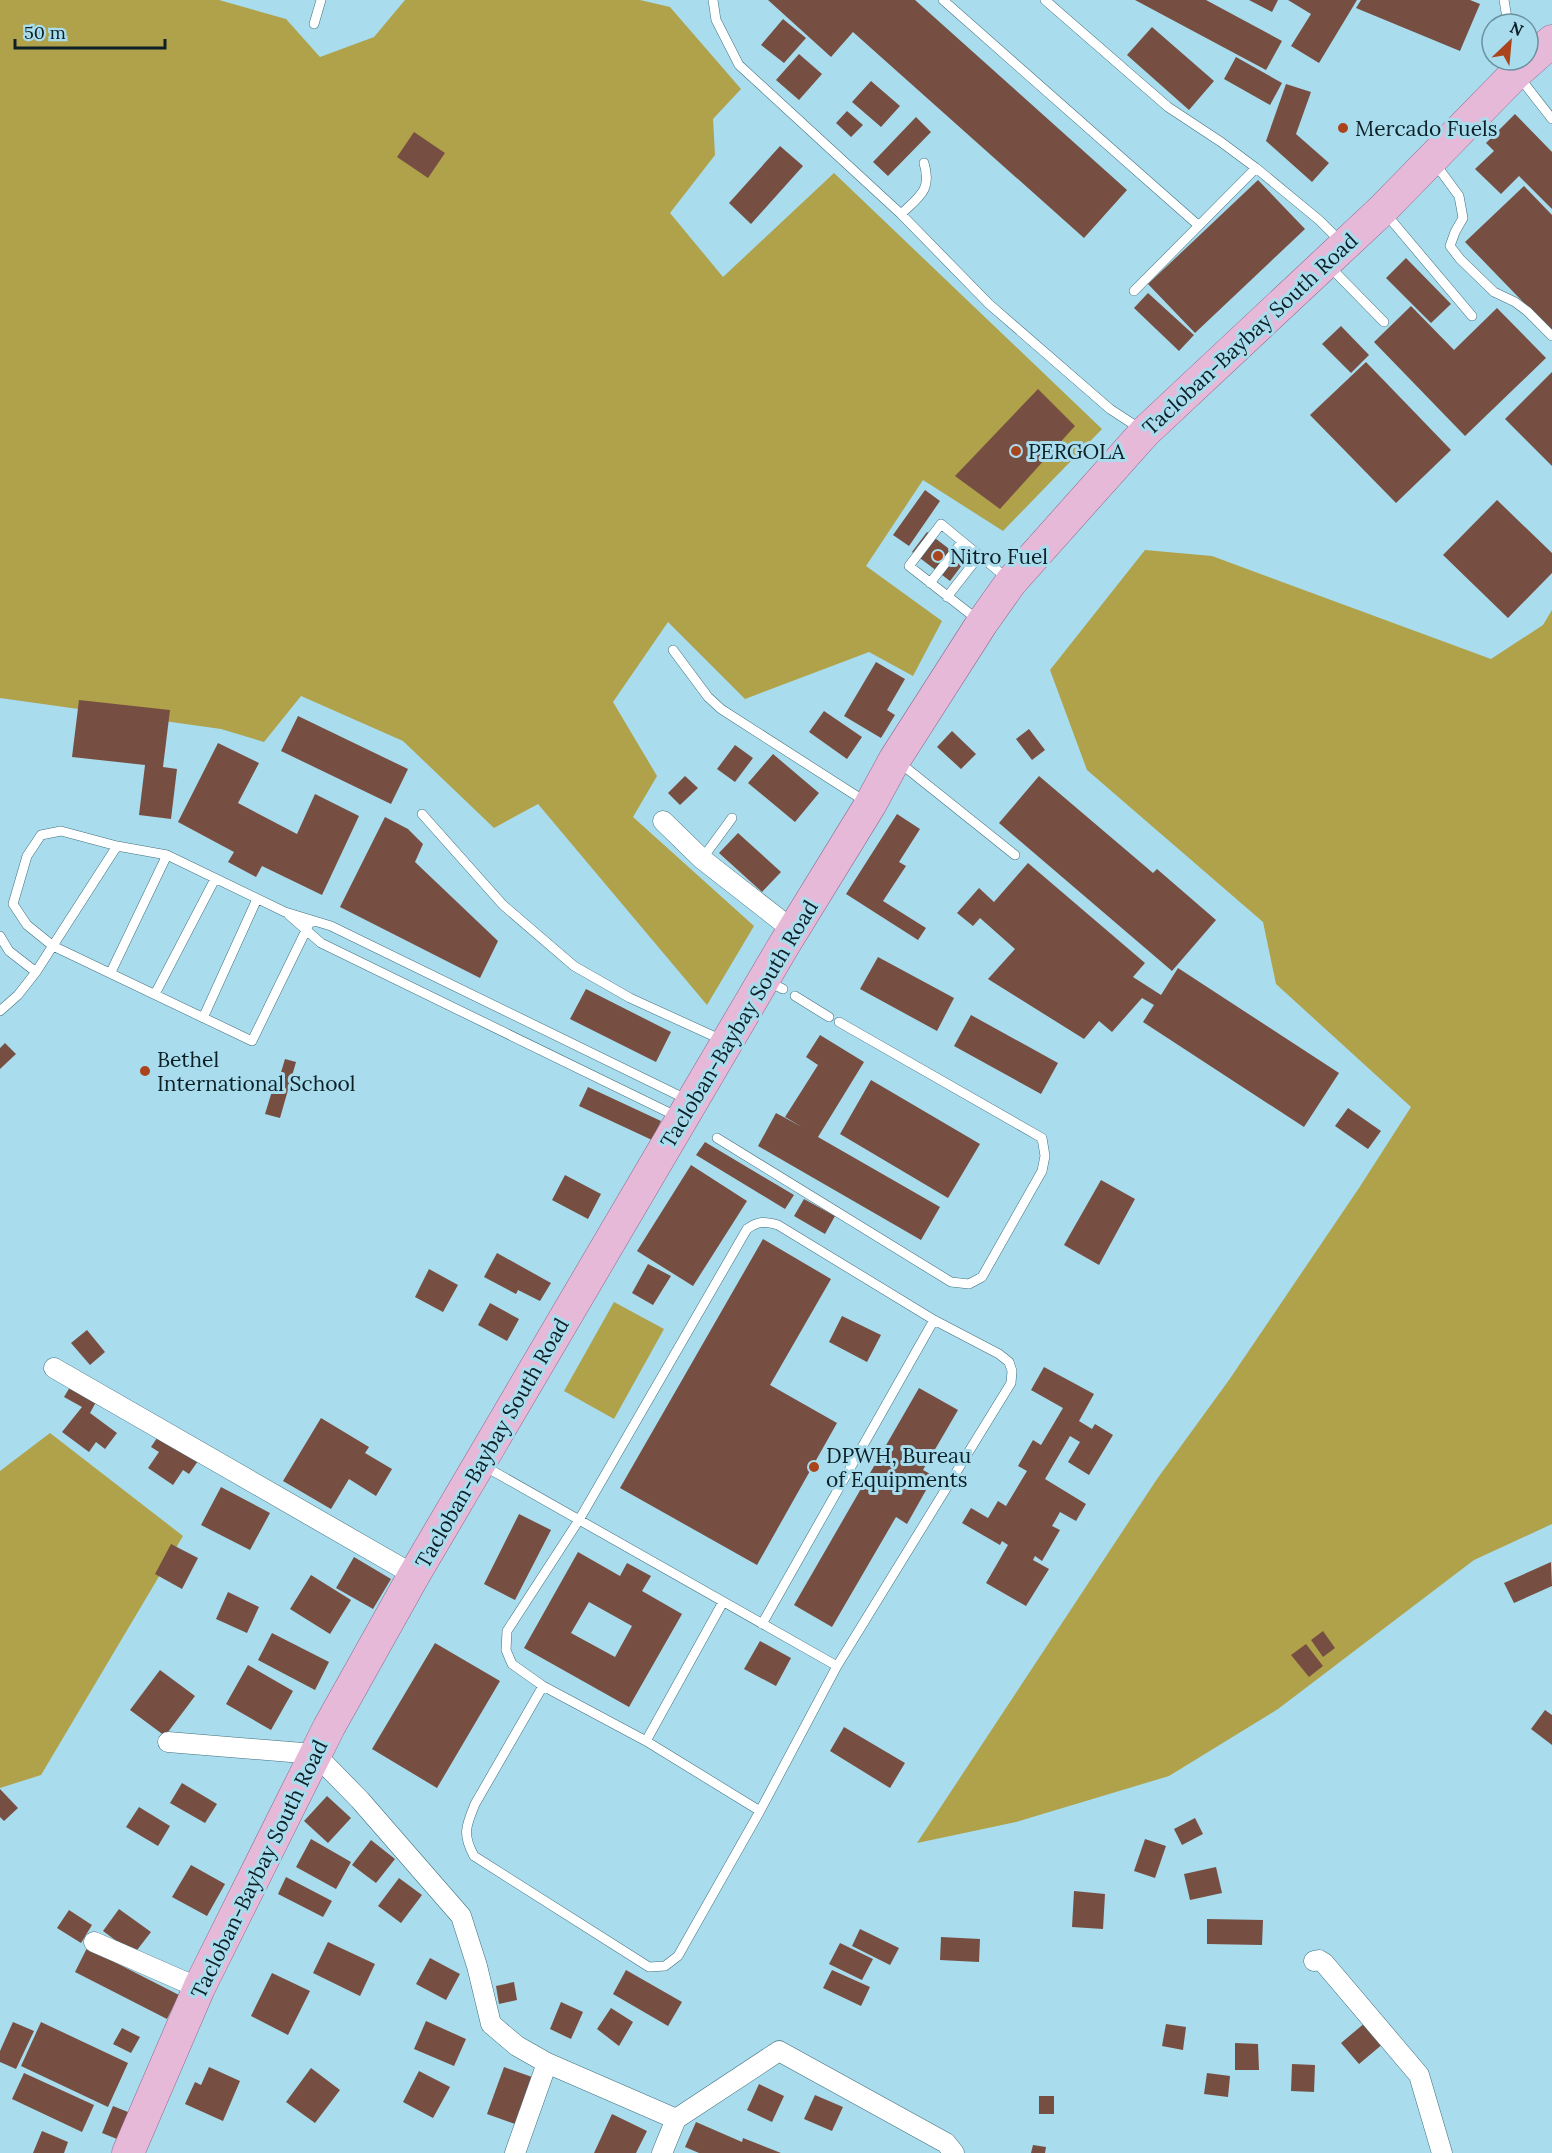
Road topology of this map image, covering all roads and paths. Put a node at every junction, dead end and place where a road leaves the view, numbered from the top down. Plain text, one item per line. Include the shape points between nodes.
1 (321, 0) edge
2 (713, 0) edge
3 (943, 0) edge
4 (1045, 0) edge
5 (314, 24) dead end
6 (1517, 72) edge
7 (1538, 72) edge
8 (1552, 119) edge
9 (1432, 160) junction
10 (924, 163) dead end
11 (1256, 168) junction
12 (1382, 210) junction
13 (901, 214) junction
14 (1198, 225) junction
15 (1335, 254) junction
16 (1134, 291) dead end
17 (1472, 316) dead end
18 (1384, 322) dead end
19 (1552, 336) edge
20 (1145, 432) junction
21 (962, 542) junction
22 (979, 556) junction
23 (1011, 582) junction
24 (930, 583) junction
25 (947, 597) junction
26 (982, 623) junction
27 (673, 650) dead end
28 (895, 759) junction
29 (870, 805) junction
30 (422, 814) dead end
31 (732, 818) dead end
32 (663, 821) dead end
33 (117, 846) junction
34 (167, 855) junction
35 (1015, 855) dead end
36 (702, 859) junction
37 (215, 879) junction
38 (257, 898) junction
39 (285, 912) junction
40 (311, 920) junction
41 (306, 930) junction
42 (794, 931) junction
43 (0, 936) edge
44 (53, 946) junction
45 (36, 972) junction
46 (111, 972) junction
47 (156, 994) junction
48 (795, 996) dead end
49 (0, 1011) edge
50 (830, 1017) dead end
51 (203, 1018) junction
52 (839, 1022) dead end
53 (727, 1042) junction
54 (687, 1111) junction
55 (717, 1138) dead end
56 (934, 1320) junction
57 (54, 1368) dead end
58 (481, 1464) junction
59 (579, 1520) junction
60 (414, 1575) junction
61 (723, 1602) junction
62 (762, 1624) junction
63 (837, 1666) junction
64 (543, 1686) junction
65 (646, 1741) junction
66 (168, 1742) dead end
67 (315, 1754) junction
68 (760, 1811) junction
69 (94, 1942) dead end
70 (1314, 1961) dead end
71 (199, 1988) junction
72 (547, 2063) junction
73 (676, 2119) junction
74 (128, 2153) edge
75 (515, 2153) edge
76 (662, 2153) edge
77 (954, 2153) edge
78 (1442, 2153) edge

1 - 5 lane
2 - 13 lane via 716,20 739,65
3 - 14 lane
4 - 11 lane via 1168,107
6 - 9 main road, Tacloban-Baybay South Road
7 - 8 lane
9 - 12 main road, Tacloban-Baybay South Road
9 - 19 lane via 1458,196 1463,218 1450,246 1494,292 1527,311
10 - 13 lane via 927,184
11 - 14 lane
11 - 15 lane via 1319,220
12 - 15 main road, Tacloban-Baybay South Road
12 - 17 lane
13 - 20 lane via 989,304 1110,409
14 - 16 lane
15 - 18 lane
15 - 20 main road, Tacloban-Baybay South Road
20 - 23 main road, Tacloban-Baybay South Road
21 - 22 lane
21 - 24 lane
21 - 24 lane via 941,524 909,566
22 - 23 lane
22 - 25 lane
23 - 26 main road, Tacloban-Baybay South Road
24 - 25 lane
25 - 26 lane
26 - 28 main road, Tacloban-Baybay South Road
27 - 29 lane via 721,709
28 - 29 main road, Tacloban-Baybay South Road
28 - 35 lane
29 - 42 main road, Tacloban-Baybay South Road
30 - 53 lane via 503,906 574,966 630,998
31 - 36 lane
32 - 36 street
33 - 34 lane
33 - 44 lane
33 - 44 lane via 61,831 41,835 27,856 13,904 27,925
34 - 37 lane
34 - 46 lane
36 - 42 street
37 - 38 lane
37 - 47 lane
38 - 39 lane
38 - 51 lane
39 - 40 lane
39 - 41 lane
40 - 41 lane
40 - 54 lane via 331,926
41 - 51 lane via 252,1041
41 - 54 lane via 321,943
42 - 53 main road, Tacloban-Baybay South Road via 774,984
43 - 45 lane via 9,951
44 - 45 lane
44 - 46 lane
45 - 49 lane
46 - 47 lane
47 - 51 lane
48 - 50 lane
52 - 55 lane via 1042,1138 1042,1171 982,1277 969,1284 951,1282
53 - 54 main road, Tacloban-Baybay South Road
54 - 58 main road, Tacloban-Baybay South Road
56 - 59 lane via 778,1225 756,1223 747,1229
56 - 62 lane
56 - 63 lane via 1009,1362 1011,1383
57 - 60 street
58 - 59 lane
58 - 60 main road, Tacloban-Baybay South Road
59 - 61 lane
59 - 64 lane via 507,1631 506,1650 512,1664
60 - 67 main road, Tacloban-Baybay South Road
61 - 62 lane
61 - 65 lane
62 - 63 lane
63 - 68 lane
64 - 65 lane
64 - 68 lane via 475,1804 465,1840 474,1856 649,1966 665,1966 678,1956
65 - 68 lane
66 - 67 street
67 - 71 main road, Tacloban-Baybay South Road
67 - 72 street via 461,1916 491,2024 517,2046
69 - 71 street
70 - 78 street via 1324,1963 1419,2075
71 - 74 main road, Tacloban-Baybay South Road
72 - 73 street
72 - 75 street
73 - 76 street
73 - 77 street via 779,2051 946,2143

